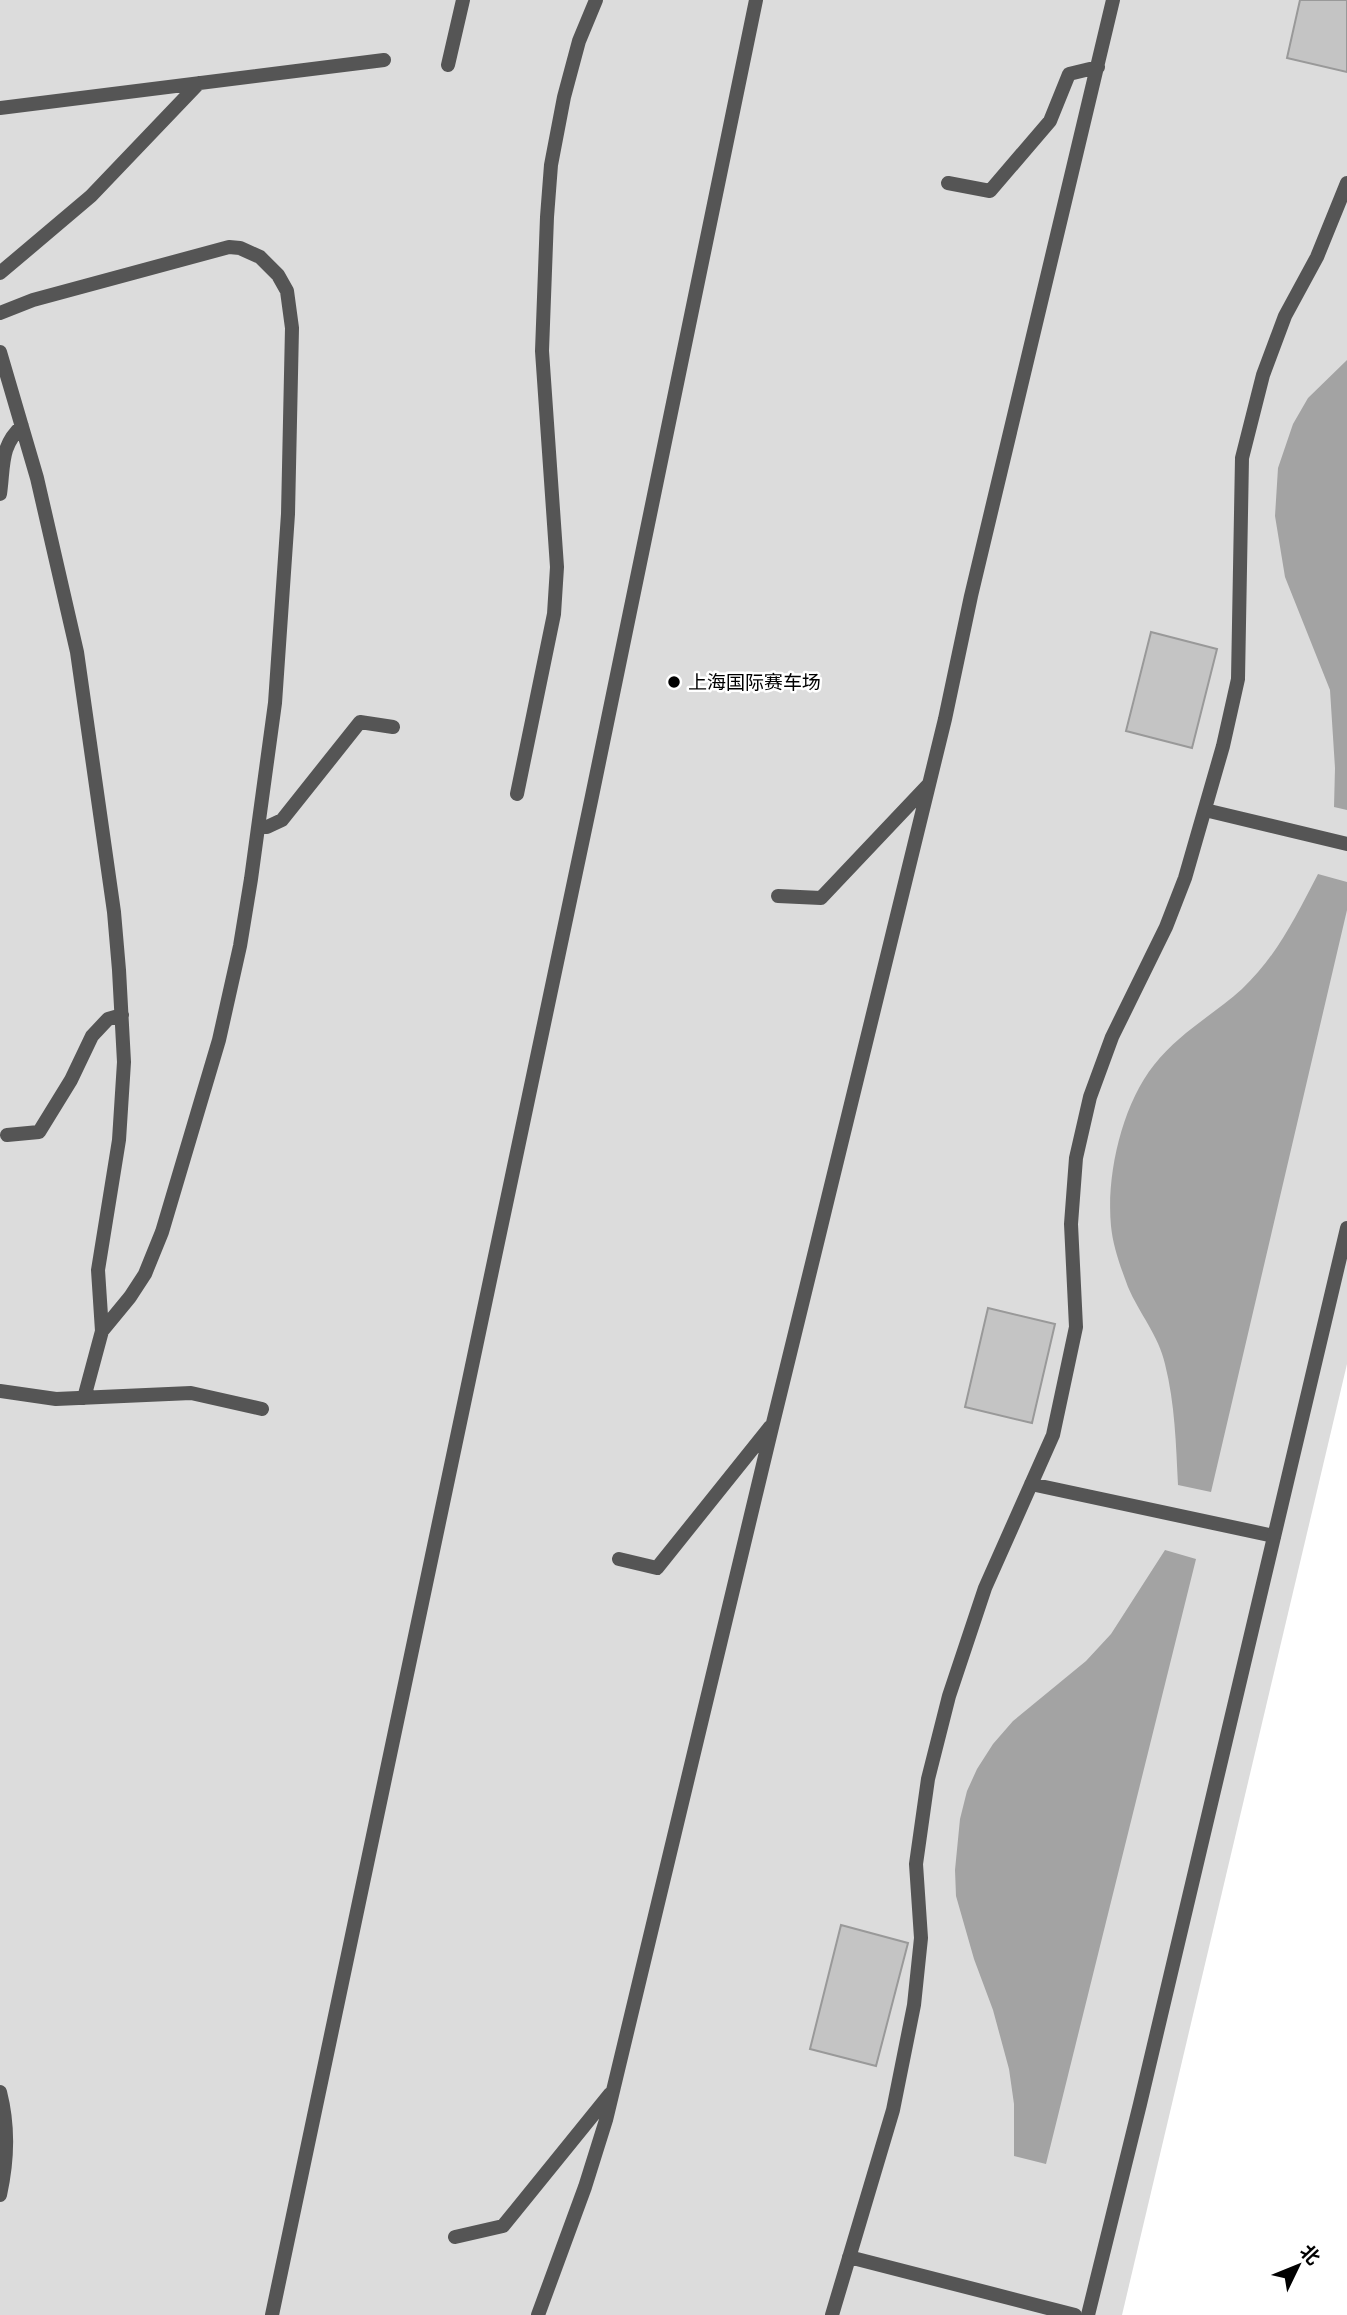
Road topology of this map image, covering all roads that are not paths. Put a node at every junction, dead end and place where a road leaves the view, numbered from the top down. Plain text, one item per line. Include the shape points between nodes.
1 (463, 0) edge
2 (596, 0) edge
3 (756, 0) edge
4 (1113, 0) edge
5 (384, 60) dead end
6 (448, 65) dead end
7 (1098, 67) junction
8 (199, 83) junction
9 (0, 108) edge
10 (948, 183) dead end
11 (1347, 183) edge
12 (0, 273) edge
13 (0, 313) edge
14 (0, 352) edge
15 (22, 426) junction
16 (0, 494) edge
17 (393, 727) dead end
18 (929, 783) junction
19 (517, 794) dead end
20 (1205, 810) junction
21 (258, 827) junction
22 (1347, 844) edge
23 (778, 896) dead end
24 (122, 1015) junction
25 (7, 1135) dead end
26 (1347, 1228) edge
27 (102, 1331) junction
28 (0, 1391) edge
29 (84, 1398) junction
30 (262, 1409) dead end
31 (773, 1423) junction
32 (1031, 1484) junction
33 (1275, 1536) junction
34 (619, 1559) dead end
35 (613, 2091) junction
36 (0, 2092) edge
37 (0, 2195) edge
38 (455, 2237) dead end
39 (849, 2257) junction
40 (272, 2315) edge
41 (538, 2315) edge
42 (832, 2315) edge
43 (1075, 2315) edge
44 (1088, 2315) edge

1 - 6 street
2 - 19 street via 576,52 551,164 542,351 557,567 554,614
3 - 40 street
4 - 7 street
5 - 8 street
7 - 10 street via 1069,75 1050,121 990,191
7 - 18 street
8 - 9 street
8 - 12 street via 91,196
11 - 20 street via 1272,351 1242,458 1238,680
13 - 21 street via 229,247 260,257 284,285 293,367 288,514 275,703
14 - 15 street
15 - 16 street via 5,448
15 - 24 street via 77,652 106,843
17 - 21 street via 360,722 282,820
18 - 23 street via 821,898
18 - 31 street
20 - 22 street
20 - 32 street via 1181,891 1112,1037 1090,1097 1076,1158 1071,1224 1076,1327 1053,1434
21 - 27 street via 219,1040 176,1189 145,1274
24 - 25 street via 108,1019 92,1036 39,1132
24 - 27 street via 119,1140 98,1270
26 - 33 street
27 - 29 street
28 - 29 street via 39,1398
29 - 30 street via 191,1393
31 - 34 street via 657,1568
31 - 35 street
32 - 33 street
32 - 39 street via 985,1588 949,1696 928,1779 916,1864 921,1938 914,2005 893,2110
33 - 44 street
35 - 38 street via 503,2226
35 - 41 street via 585,2188
36 - 37 street via 8,2146
39 - 42 street
39 - 43 street

